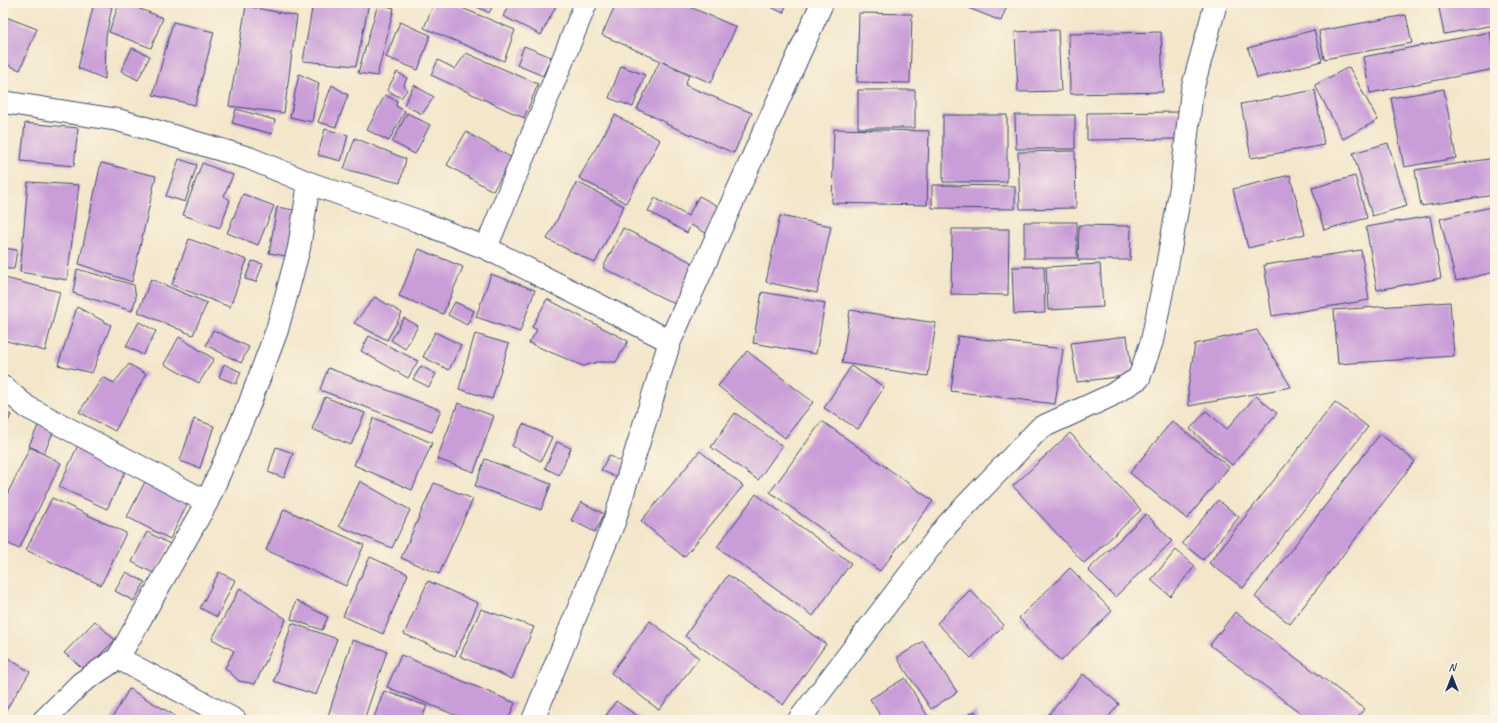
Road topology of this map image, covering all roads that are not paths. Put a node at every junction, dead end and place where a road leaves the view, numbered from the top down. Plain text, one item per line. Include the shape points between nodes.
1 (586, 3) edge
2 (822, 3) edge
3 (1216, 3) edge
4 (3, 102) edge
5 (309, 183) junction
6 (486, 248) junction
7 (670, 341) junction
8 (3, 388) edge
9 (207, 502) junction
10 (118, 658) junction
11 (44, 720) edge
12 (235, 720) edge
13 (533, 720) edge
14 (799, 720) edge

1 - 6 street
2 - 7 street
3 - 14 street via 1192,90 1177,209 1152,341 1139,378 1110,396 1040,428 947,525
4 - 5 street via 118,120 249,158
5 - 6 street
5 - 9 street via 299,248 277,330 249,405
6 - 7 street
7 - 13 street via 614,522
8 - 9 street via 27,407
9 - 10 street
10 - 11 street via 82,683
10 - 12 street

